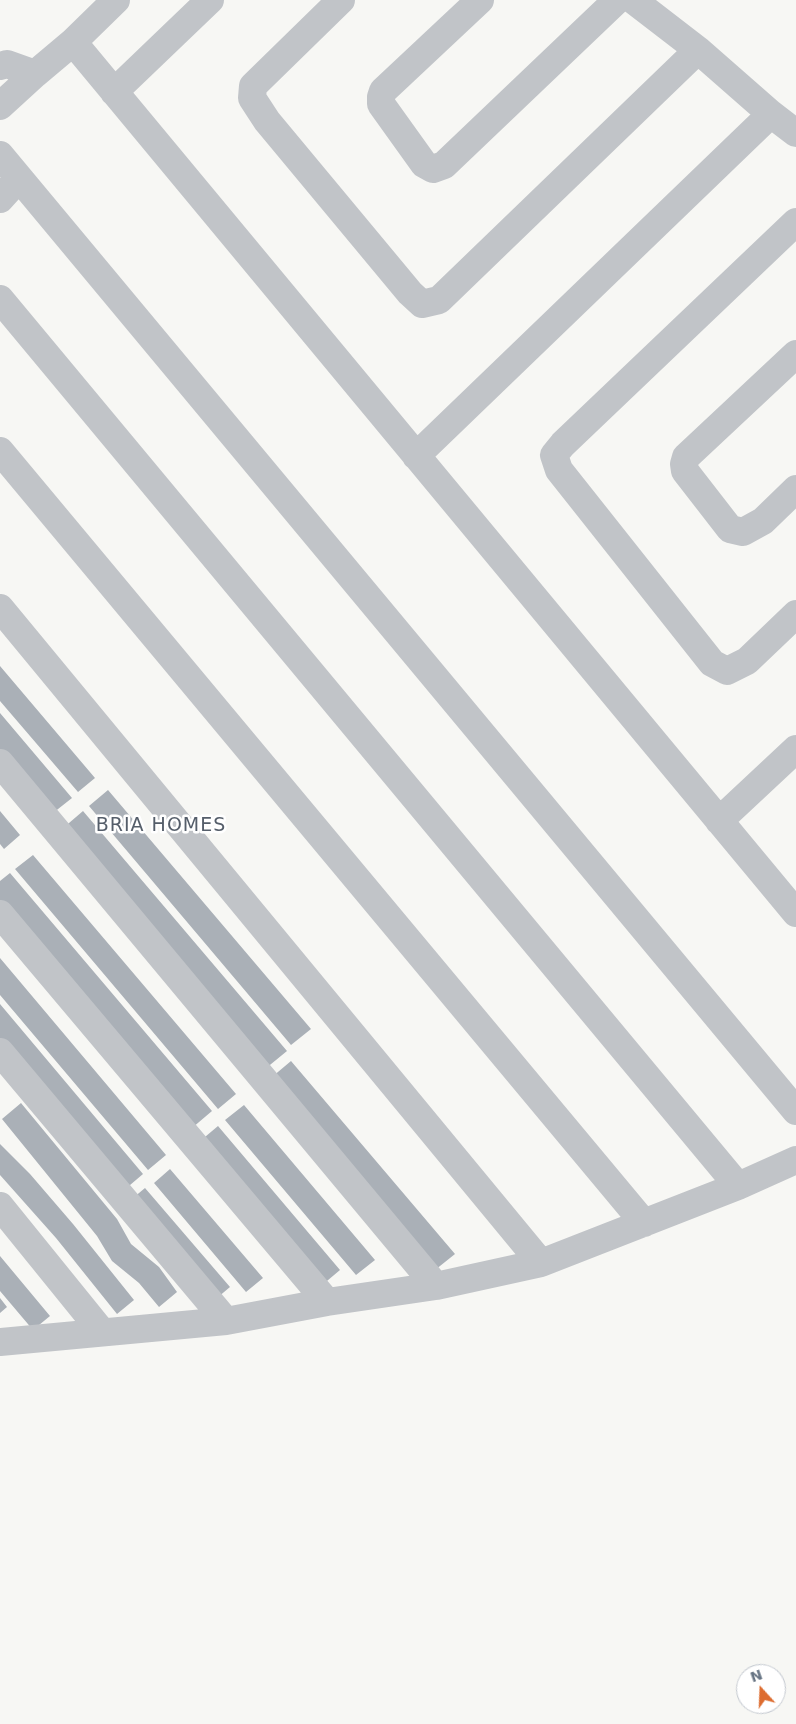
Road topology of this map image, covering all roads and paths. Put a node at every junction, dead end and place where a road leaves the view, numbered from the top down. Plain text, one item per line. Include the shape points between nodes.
1 (116, 0) edge
2 (210, 0) edge
3 (340, 0) edge
4 (480, 0) edge
5 (617, 0) edge
6 (633, 0) edge
7 (73, 42) junction
8 (698, 50) junction
9 (0, 66) edge
10 (35, 74) junction
11 (114, 92) junction
12 (0, 106) edge
13 (771, 114) junction
14 (796, 133) edge
15 (0, 155) edge
16 (19, 178) junction
17 (0, 199) edge
18 (796, 222) edge
19 (0, 299) edge
20 (796, 354) edge
21 (0, 451) edge
22 (416, 456) junction
23 (796, 489) edge
24 (0, 608) edge
25 (796, 614) edge
26 (796, 749) edge
27 (0, 763) edge
28 (719, 821) junction
29 (796, 913) edge
30 (0, 914) edge
31 (0, 1052) edge
32 (796, 1111) edge
33 (796, 1160) edge
34 (738, 1186) junction
35 (0, 1206) edge
36 (644, 1223) junction
37 (541, 1263) junction
38 (436, 1286) junction
39 (327, 1302) junction
40 (226, 1321) junction
41 (102, 1332) junction
42 (0, 1342) edge

1 - 7 street
2 - 11 street
3 - 8 street via 252,86 252,98 267,121 422,304 439,300
4 - 5 street via 380,97 381,104 424,164 433,169 444,165
6 - 8 street
7 - 10 street
7 - 11 street
8 - 13 street
9 - 10 street via 7,64
10 - 12 street
11 - 22 street
13 - 14 street
13 - 22 street
15 - 16 street
16 - 17 street
16 - 32 street
18 - 25 street via 554,455 559,470 712,663 727,671 747,661
19 - 34 street
20 - 23 street via 686,457 684,464 685,470 730,528 743,532 763,521
21 - 36 street
22 - 28 street
24 - 37 street
26 - 28 street
27 - 38 street
28 - 29 street
30 - 39 street
31 - 40 street
33 - 34 street
34 - 36 street
35 - 41 street
36 - 37 street
37 - 38 street
38 - 39 street
39 - 40 street
40 - 41 street
41 - 42 street

